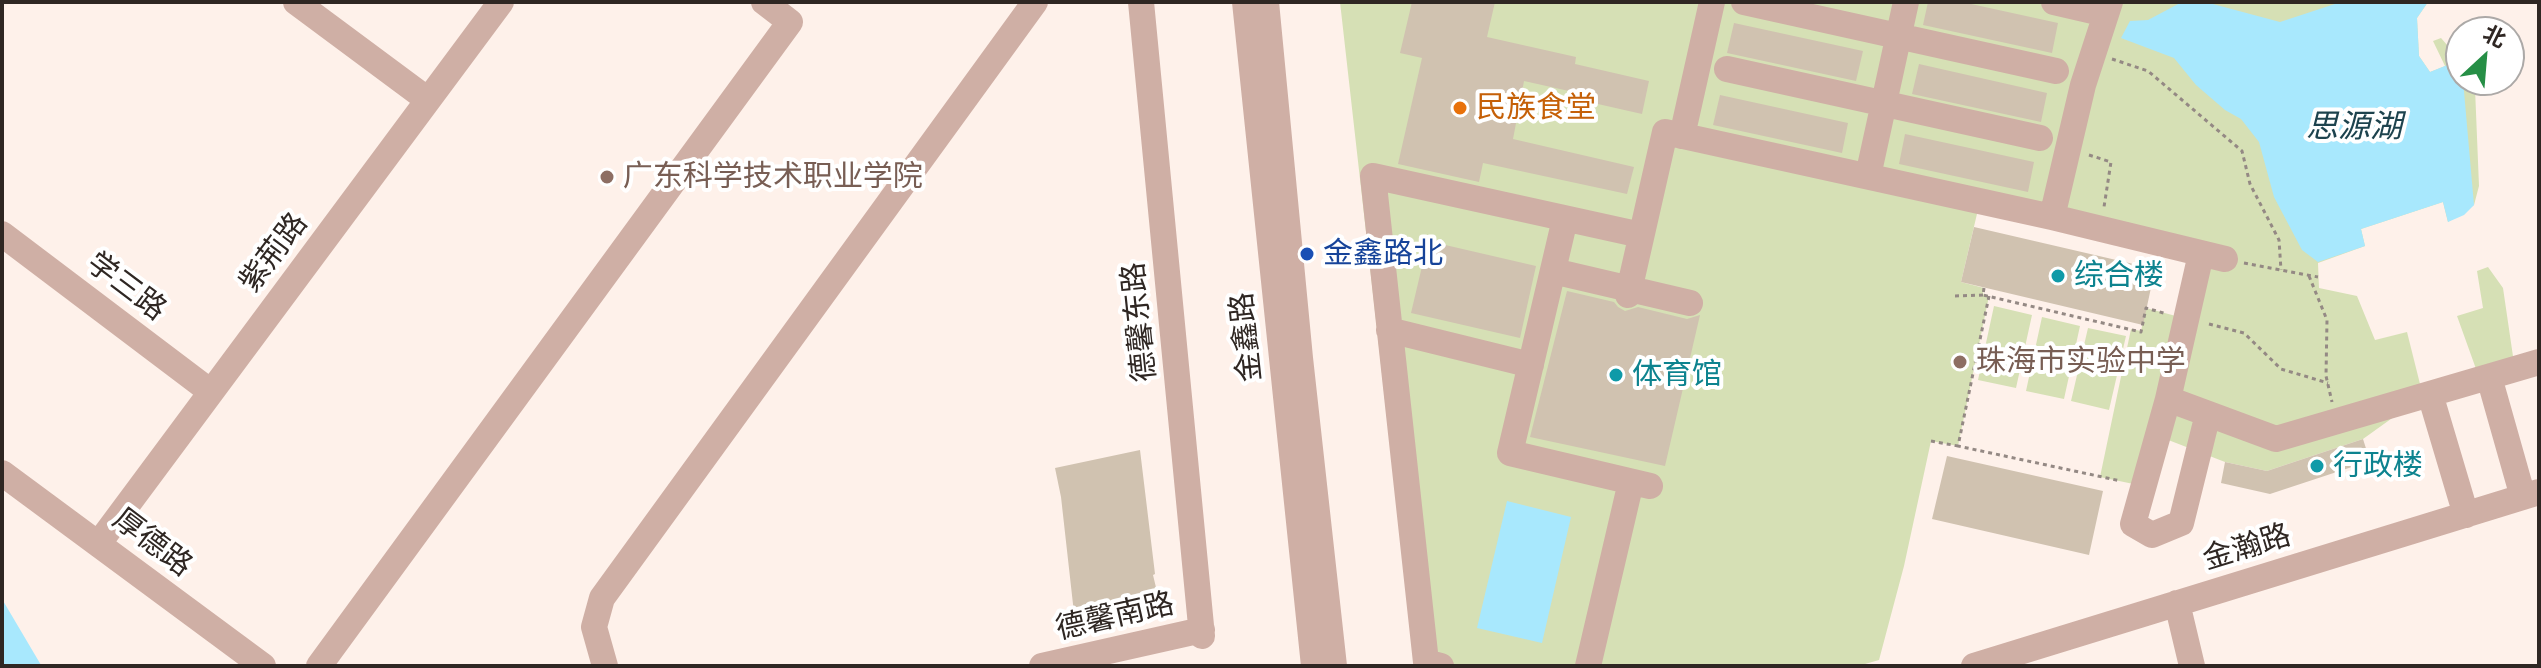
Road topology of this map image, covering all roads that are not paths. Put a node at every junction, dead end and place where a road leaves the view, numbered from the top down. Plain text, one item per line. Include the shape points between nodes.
1 (296, 2) edge
2 (501, 2) edge
3 (764, 2) edge
4 (1035, 2) edge
5 (1141, 2) edge
6 (1245, 2) edge
7 (1266, 2) edge
8 (1712, 2) edge
9 (1744, 2) edge
10 (1906, 2) edge
11 (2054, 2) edge
12 (2108, 8) edge
13 (1899, 36) junction
14 (1727, 69) dead end
15 (2056, 71) dead end
16 (428, 100) junction
17 (1884, 104) junction
18 (1682, 136) junction
19 (2040, 138) dead end
20 (1868, 176) junction
21 (2052, 217) junction
22 (1565, 219) junction
23 (2, 234) edge
24 (1641, 235) junction
25 (1553, 271) junction
26 (1628, 292) junction
27 (1690, 303) dead end
28 (1389, 330) junction
29 (2539, 362) edge
30 (1531, 365) junction
31 (2489, 377) junction
32 (211, 392) junction
33 (2430, 394) junction
34 (2168, 399) junction
35 (2208, 414) junction
36 (2, 473) edge
37 (2531, 495) edge
38 (2466, 515) junction
39 (99, 543) junction
40 (2177, 603) junction
41 (1202, 633) joint
42 (263, 666) edge
43 (319, 666) edge
44 (605, 666) edge
45 (1042, 666) edge
46 (1314, 666) edge
47 (1334, 666) edge
48 (1441, 666) edge
49 (1588, 666) edge
50 (1974, 666) edge
51 (2192, 666) edge

1 - 16 street
2 - 16 street, 紫荊路
3 - 43 street via 790,22
4 - 44 street via 602,598 594,627
5 - 41 street, 德馨东路
6 - 46 street, 金鑫路
7 - 47 street, 金鑫路
8 - 18 street
9 - 13 street
10 - 13 street
11 - 12 street
12 - 21 street via 2104,60 2083,85
13 - 15 street
13 - 17 street
14 - 17 street
16 - 32 street, 紫荊路
17 - 19 street
17 - 20 street
18 - 20 street
18 - 24 street via 1665,132
20 - 21 street
21 - 34 street via 2213,256 2187,319
22 - 24 street
22 - 25 street
22 - 28 street via 1373,176
23 - 32 street, 学三路
24 - 26 street
25 - 26 street
25 - 30 street
26 - 27 street
28 - 30 street
28 - 48 street via 1426,662
29 - 31 street
30 - 49 street via 1510,453 1640,484
31 - 33 street
31 - 37 street
32 - 39 street, 紫荊路
33 - 35 street via 2276,439
33 - 38 street
34 - 35 street
34 - 35 street via 2133,524 2152,535 2181,523
36 - 39 street, 厚德路
37 - 38 street, 金瀚路
38 - 40 street, 金瀚路
39 - 42 street, 厚德路
40 - 50 street, 金瀚路
40 - 51 street
41 - 45 street, 德馨南路

